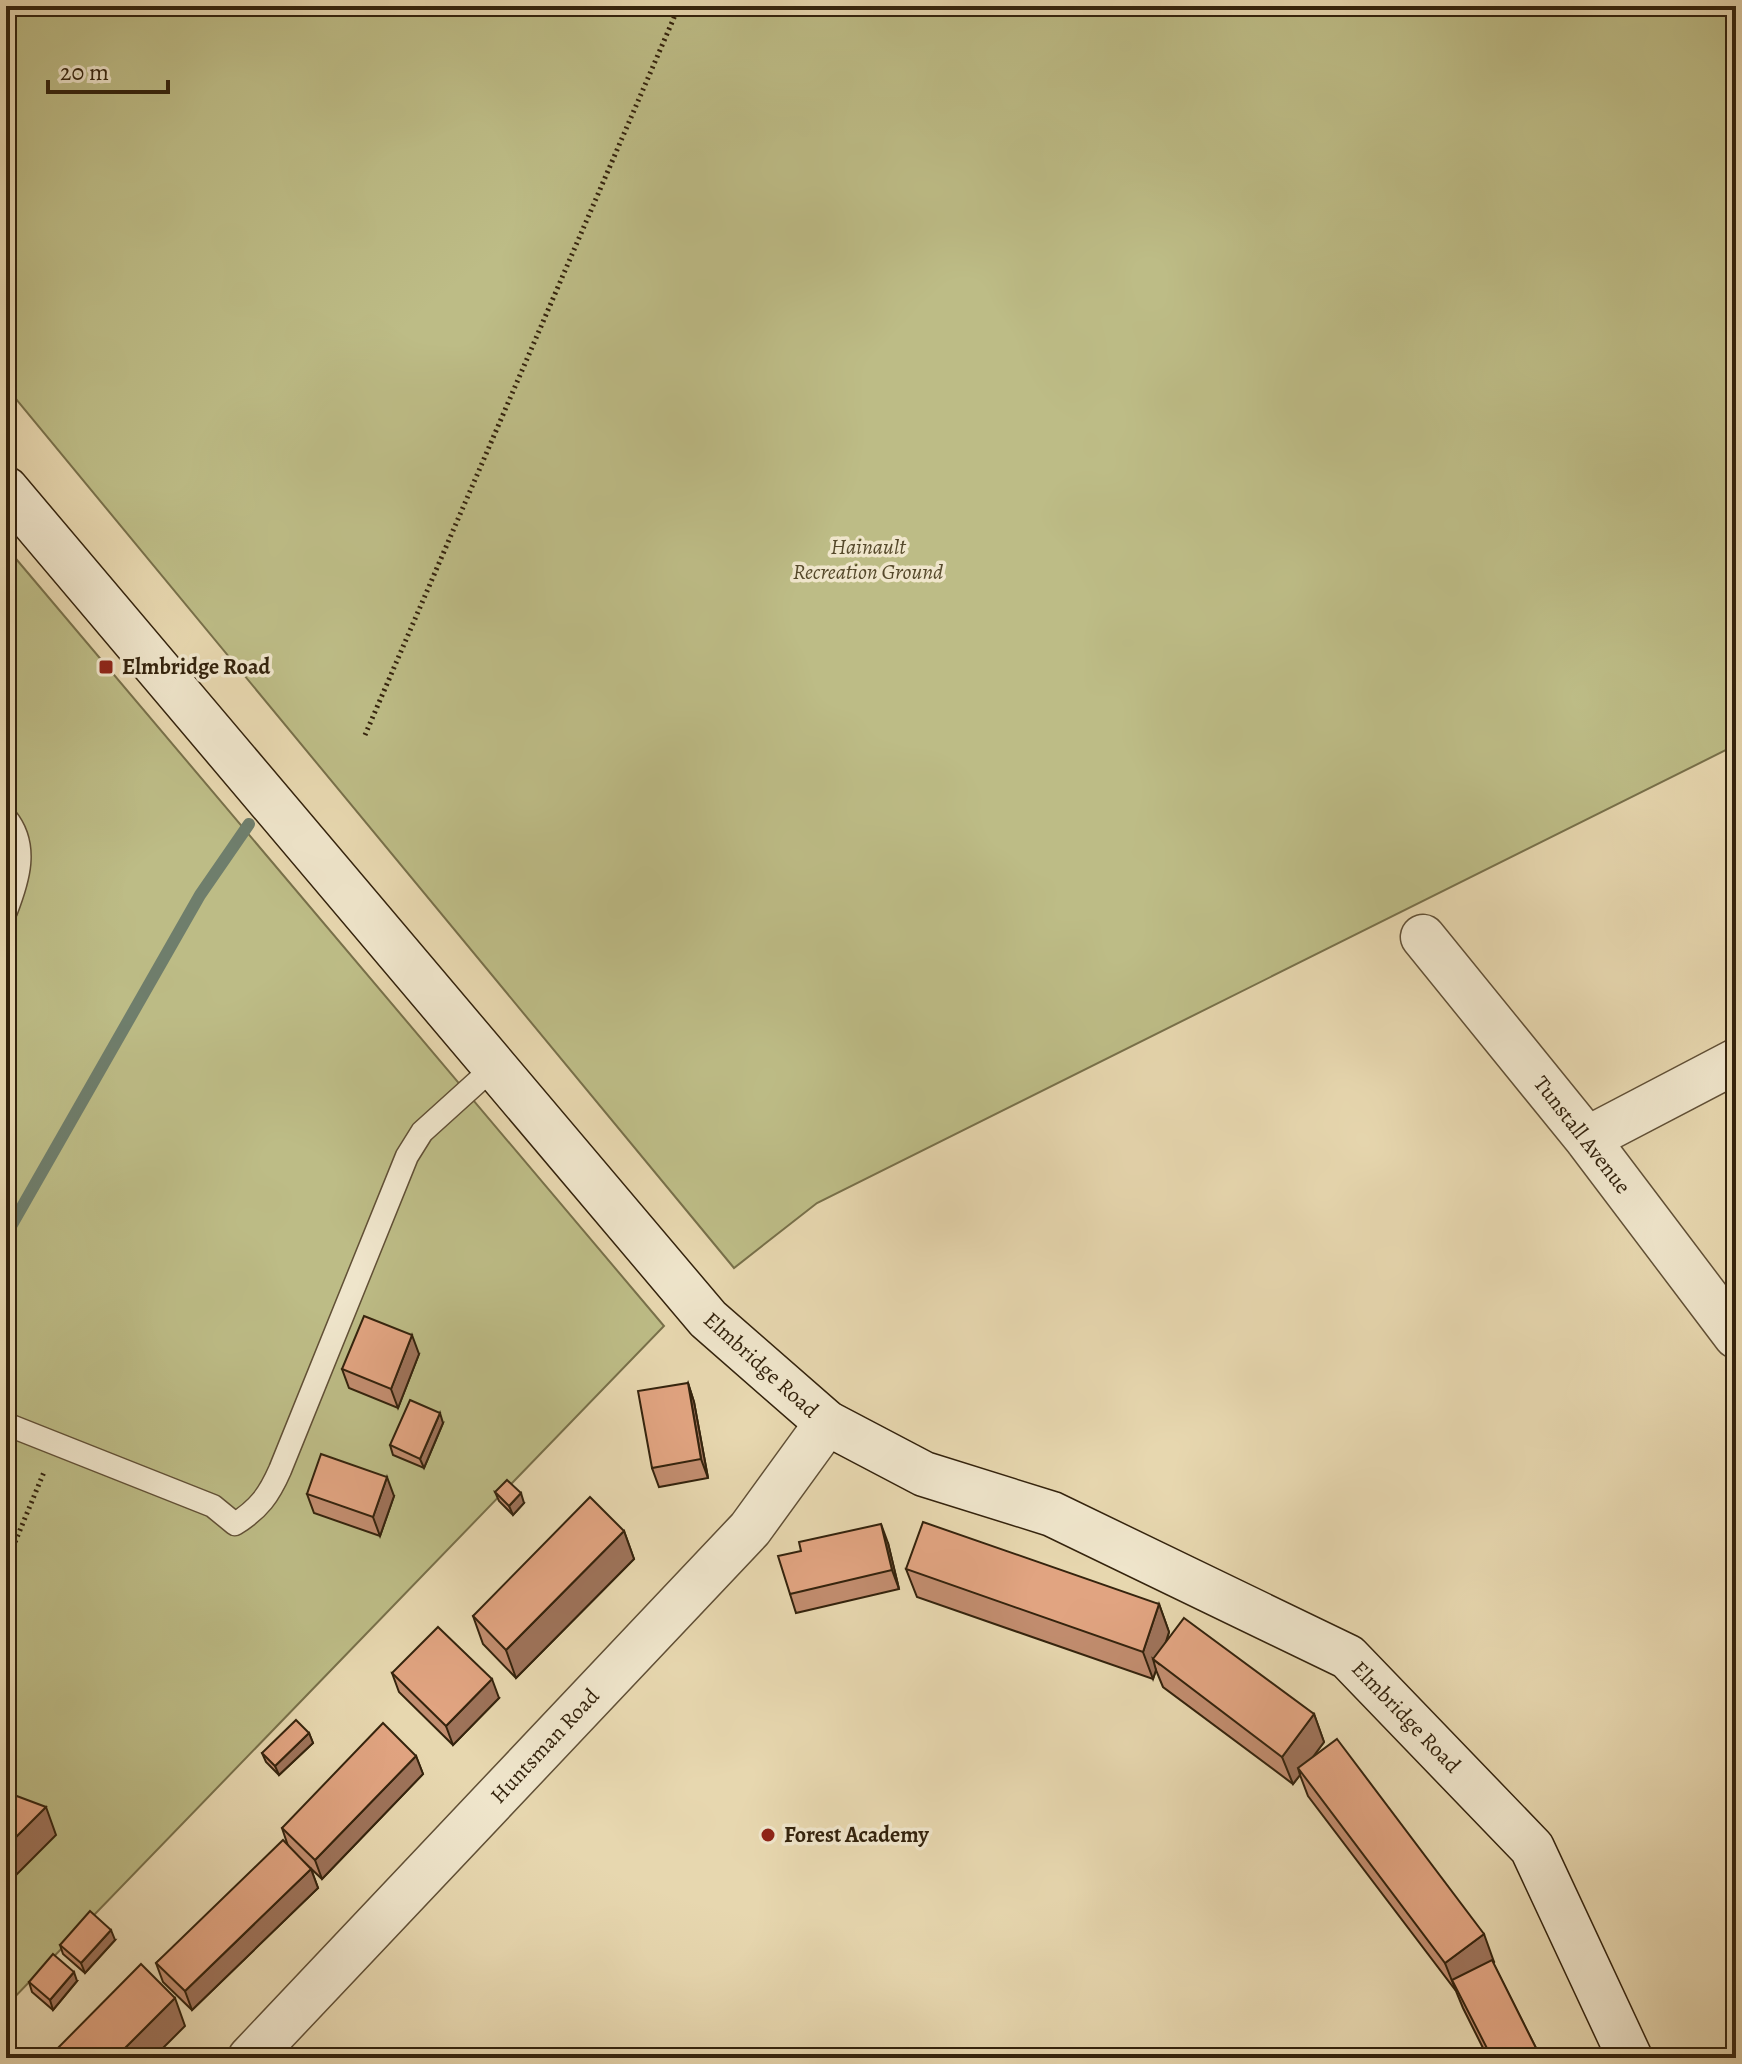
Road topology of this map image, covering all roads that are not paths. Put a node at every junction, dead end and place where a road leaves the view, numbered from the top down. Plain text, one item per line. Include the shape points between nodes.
1 (6, 489) edge
2 (6, 818) edge
3 (6, 911) edge
4 (1423, 937) dead end
5 (1736, 1061) edge
6 (495, 1066) junction
7 (1587, 1139) junction
8 (1736, 1336) edge
9 (827, 1423) junction
10 (6, 1424) edge
11 (250, 2058) edge
12 (1630, 2058) edge

1 - 6 street, Elmbridge Road
2 - 3 lane via 19,844 20,866
4 - 7 street, Tunstall Avenue
5 - 7 street
6 - 9 street, Elmbridge Road via 708,1319
6 - 10 lane via 422,1132 407,1156 269,1496 253,1513 235,1524 213,1506
7 - 8 street, Tunstall Avenue
9 - 11 street, Huntsman Road via 750,1529
9 - 12 street, Elmbridge Road via 924,1474 1052,1514 1348,1657 1532,1848

